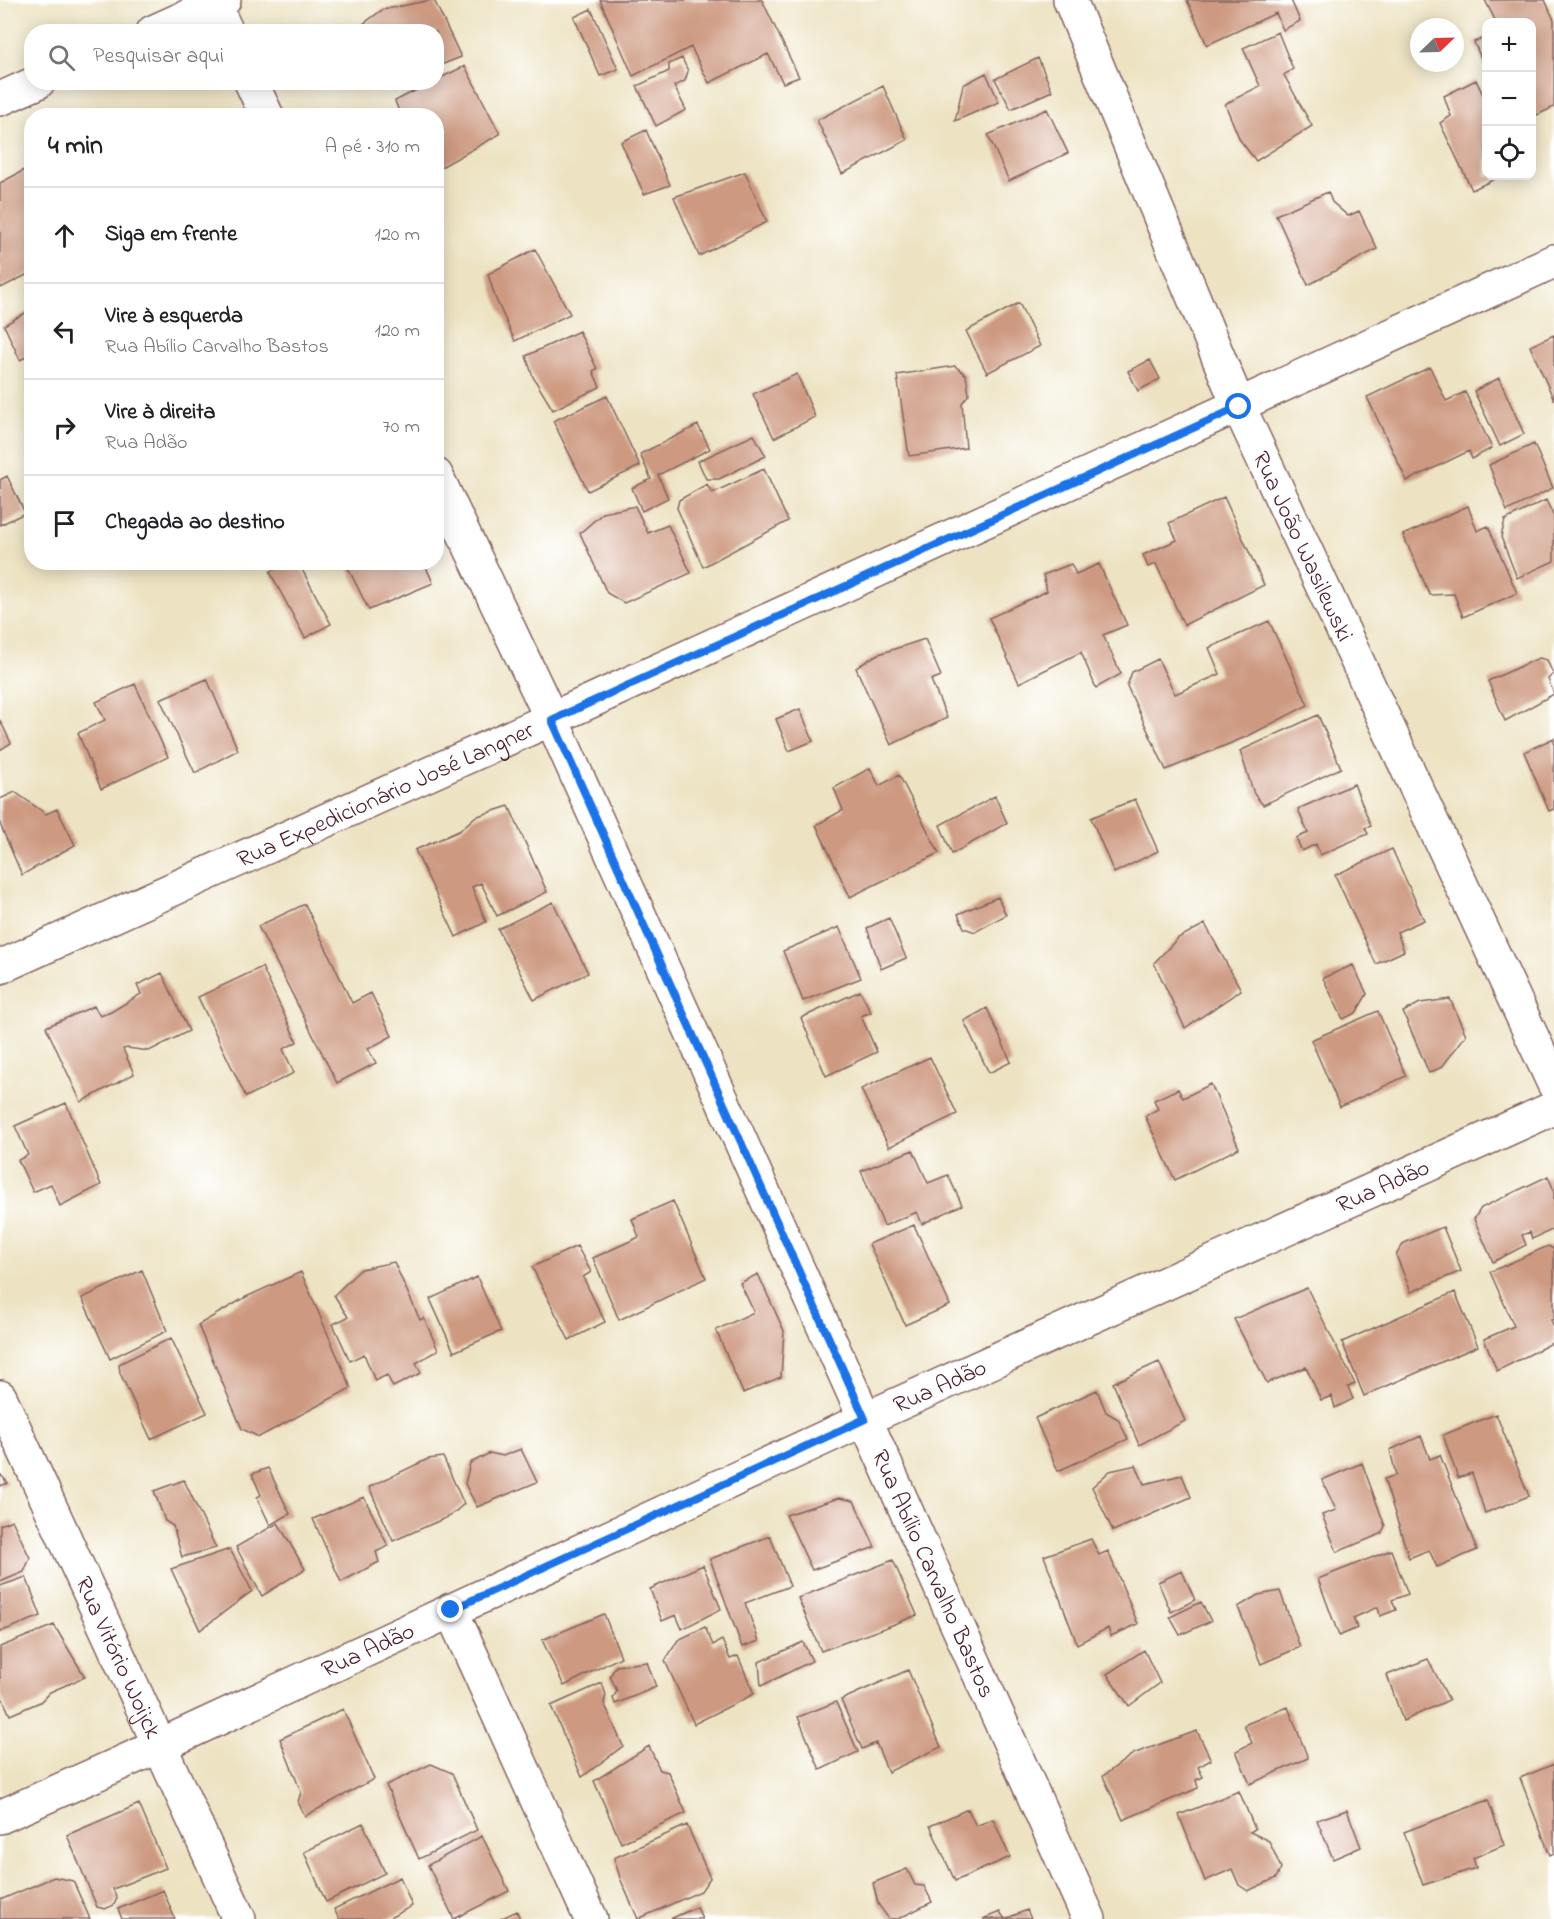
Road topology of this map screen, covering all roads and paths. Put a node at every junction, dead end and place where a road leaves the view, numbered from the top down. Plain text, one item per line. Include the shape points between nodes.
1 (1070, 0) edge
2 (222, 12) edge
3 (181, 24) edge
4 (24, 88) edge
5 (255, 90) edge
6 (0, 99) edge
7 (263, 108) edge
8 (1554, 261) edge
9 (1239, 407) junction
10 (444, 492) edge
11 (552, 720) junction
12 (0, 967) edge
13 (1554, 1084) edge
14 (1554, 1108) edge
15 (0, 1397) edge
16 (865, 1419) junction
17 (451, 1610) junction
18 (159, 1746) junction
19 (0, 1817) edge
20 (239, 1919) edge
21 (591, 1919) edge
22 (1089, 1919) edge

1 - 9 street, Rua João Wasilewski
2 - 3 street
4 - 6 street
5 - 7 street
8 - 9 street, Rua Expedicionário José Langner
9 - 11 street, Rua Expedicionário José Langner
9 - 13 street, Rua João Wasilewski
10 - 11 street, Rua Abílio Carvalho Bastos
11 - 12 street, Rua Expedicionário José Langner
11 - 16 street, Rua Abílio Carvalho Bastos
14 - 16 street, Rua Adão
15 - 18 street, Rua Vitório Woijck
16 - 17 street, Rua Adão
16 - 22 street, Rua Abílio Carvalho Bastos
17 - 18 street, Rua Adão
17 - 21 street
18 - 19 street, Rua Adão
18 - 20 street, Rua Vitório Woijck

